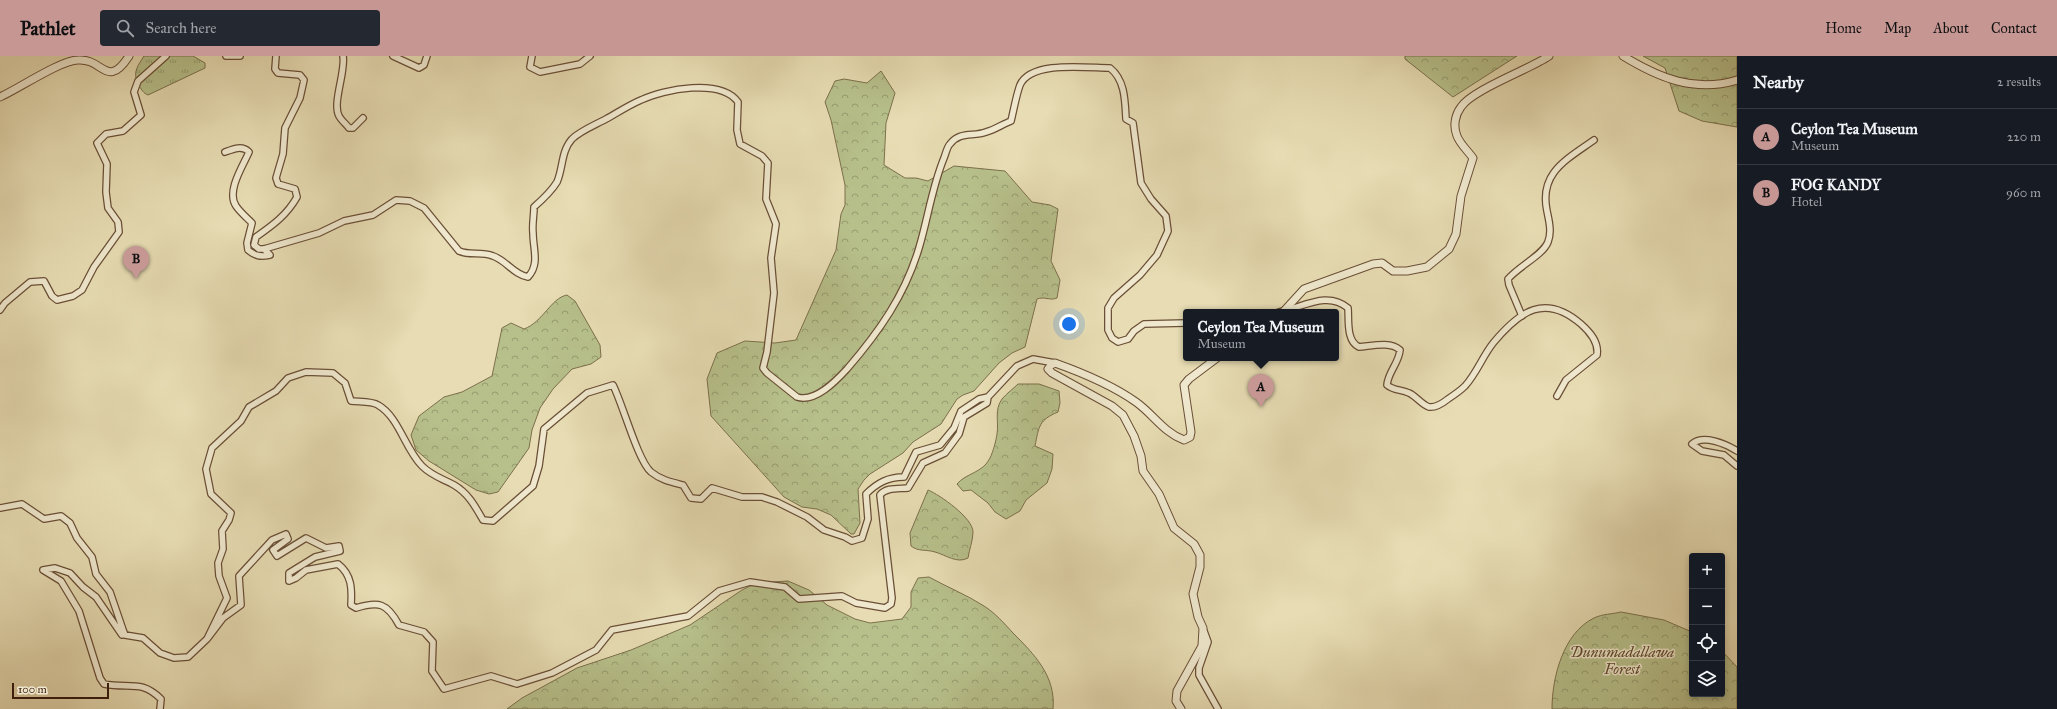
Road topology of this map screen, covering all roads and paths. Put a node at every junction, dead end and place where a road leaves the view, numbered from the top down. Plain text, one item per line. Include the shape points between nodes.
1 (129, 56) edge
2 (166, 56) edge
3 (226, 56) edge
4 (240, 56) edge
5 (276, 56) edge
6 (343, 56) edge
7 (393, 56) edge
8 (427, 56) edge
9 (532, 56) edge
10 (590, 56) edge
11 (1549, 56) edge
12 (1623, 56) edge
13 (1737, 80) edge
14 (0, 97) edge
15 (364, 118) dead end
16 (1594, 140) dead end
17 (225, 152) dead end
18 (264, 249) junction
19 (1285, 309) edge
20 (1291, 309) edge
21 (0, 310) edge
22 (1522, 316) junction
23 (1183, 323) edge
24 (1213, 361) edge
25 (1055, 363) junction
26 (1557, 396) dead end
27 (988, 397) junction
28 (1737, 451) edge
29 (1737, 466) edge
30 (0, 508) edge
31 (1203, 628) junction
32 (123, 630) junction
33 (207, 639) junction
34 (160, 709) edge
35 (1181, 709) edge
36 (1218, 709) edge

1 - 14 street via 116,72 77,60
2 - 21 street via 138,81 134,92 141,115 123,131 106,134 97,143 107,164 108,208 118,222 119,232 94,267 82,290 73,296 58,300 52,296 44,281 30,282
3 - 4 street
5 - 18 street via 275,69 278,73 300,75 304,80 300,98 285,128 283,154 276,178 278,184 295,189 297,197 281,219 256,237 254,244 259,249
6 - 15 street via 338,114 349,128 353,128
7 - 8 street via 419,68 424,65
9 - 10 street via 530,67 540,72 580,64
11 - 19 street via 1474,95 1461,106 1454,126 1457,136 1473,158 1461,196 1456,234 1449,249 1427,267 1393,271 1382,263 1373,264 1304,289
12 - 13 street via 1650,72 1678,83 1724,84
16 - 22 street via 1561,164 1549,179 1544,198 1550,227 1548,244 1515,270 1508,279
17 - 18 street via 239,147 249,152 236,180 233,198 236,206 252,223 247,243 248,250 262,257 270,255
18 - 23 street via 319,233 344,221 373,215 396,200 410,201 424,208 458,251 494,256 520,276 528,277 536,263 532,232 534,207 551,191 557,181 563,156 571,140 642,99 674,89 714,88 730,93 738,102 737,130 740,144 762,156 768,164 766,199 776,224 771,258 774,293 768,352 763,368 767,374 802,399 836,382 893,309 912,269 938,172 950,144 962,134 985,133 1011,121 1021,83 1031,73 1044,68 1110,68 1117,73 1123,87 1126,119 1133,123 1141,183 1166,216 1168,231 1157,256 1114,298 1108,308 1108,330 1112,338 1118,342 1128,339 1144,324
20 - 22 street via 1308,303 1333,300 1342,303 1348,308 1351,339 1355,345 1389,345 1400,350 1400,358 1388,378 1387,384 1391,389 1410,393 1428,407 1435,407 1444,402 1466,385 1494,342
22 - 26 street via 1531,309 1557,310 1577,321 1594,339 1597,355 1566,380
24 - 25 street via 1184,385 1191,432 1190,437 1184,440 1163,428 1136,402 1091,377
25 - 27 street via 1034,359 1017,366
25 - 31 street via 1050,364 1048,369 1052,373 1112,406 1123,415 1134,436 1143,471 1159,494 1174,528 1194,544 1200,556 1193,594
27 - 33 street via 987,403 964,417 959,434 945,453 923,463 908,488 892,489 880,495 892,598 891,604 885,608 856,603 842,596 799,599 785,587 750,582 719,591 688,616 612,630 596,650 552,673 517,684 491,676 444,689 432,671 433,642 424,632 399,625 393,613 384,605 370,604 356,608 351,605 352,587 346,570 338,564 306,570 289,580 289,573 315,557 340,551 339,546 326,548 306,538 277,556 273,550 288,539 286,534 272,540 239,576 241,605 223,618
27 - 33 street via 979,399 961,411 954,428 940,445 916,452 904,477 893,477 876,484 866,494 868,519 862,538 852,541 845,536 824,530 807,517 778,502 762,497 742,498 712,488 701,499 691,498 682,485 663,480 650,471 641,458 621,400 613,385 587,393 544,429 539,466 533,486 493,521 482,520 475,504 466,494 434,476 408,449 391,415 377,404 351,401 345,383 333,373 306,372 288,378 276,391 249,406 241,421 212,448 206,469 211,494 231,513 222,531 224,549 218,563 219,576 227,598
28 - 29 street via 1727,444 1703,440 1692,444 1702,451 1724,455
30 - 32 street via 22,504 44,519 61,516 70,523 77,538 92,557 96,574 110,592
31 - 35 street via 1202,646 1177,691 1176,701
31 - 36 street via 1208,642 1199,675
32 - 33 street via 125,635 143,638 160,652 174,658 188,657
32 - 34 street via 122,635 96,597 70,573 55,568 43,570 61,581 79,611 104,684 137,685 151,689 162,699

